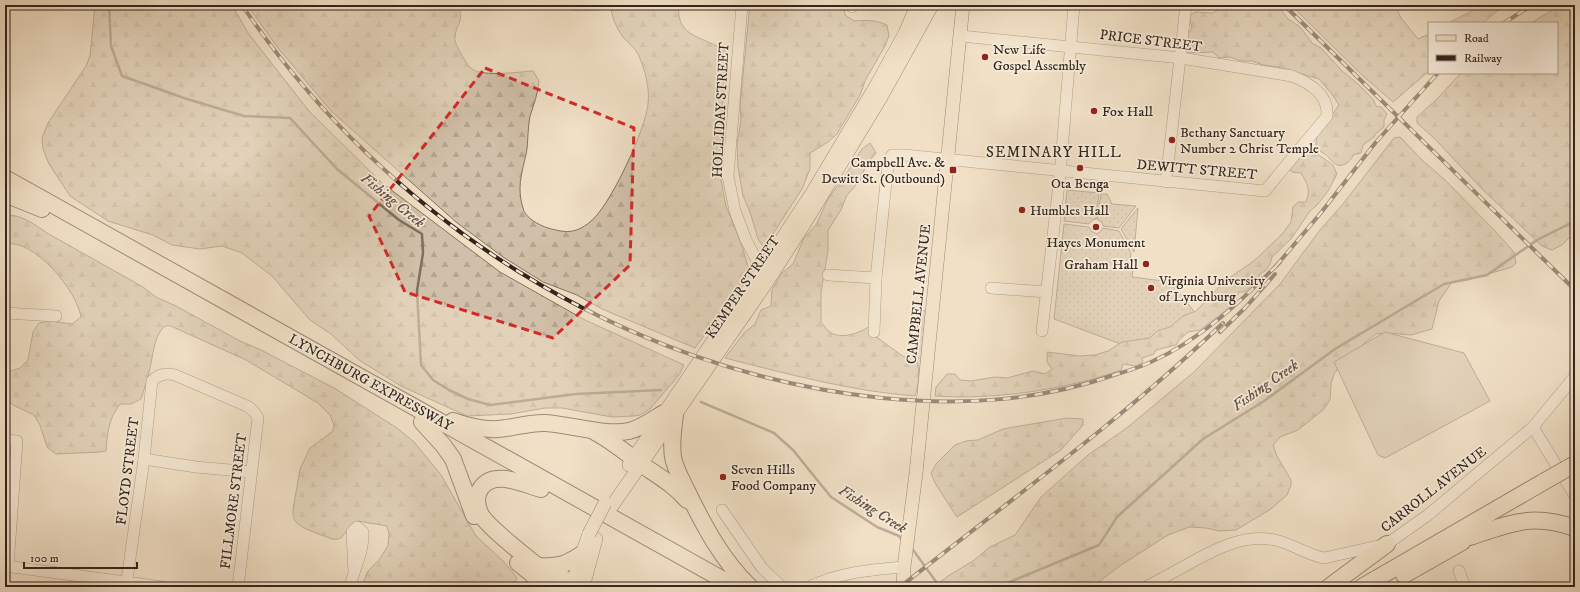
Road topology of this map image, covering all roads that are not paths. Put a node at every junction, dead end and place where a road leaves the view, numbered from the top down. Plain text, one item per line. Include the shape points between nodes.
1 (576, 5) edge
2 (594, 5) edge
3 (742, 5) edge
4 (917, 5) edge
5 (932, 5) edge
6 (963, 5) edge
7 (1074, 5) edge
8 (1186, 5) edge
9 (961, 36) junction
10 (1071, 46) junction
11 (1181, 58) junction
12 (947, 160) junction
13 (1060, 172) junction
14 (5, 178) edge
15 (1166, 182) junction
16 (5, 189) edge
17 (1265, 191) joint
18 (5, 194) edge
19 (42, 209) junction
20 (762, 269) junction
21 (828, 275) dead end
22 (876, 278) junction
23 (767, 282) junction
24 (991, 288) dead end
25 (1047, 292) junction
26 (5, 313) edge
27 (56, 316) dead end
28 (1042, 331) dead end
29 (874, 332) dead end
30 (1575, 376) edge
31 (152, 382) joint
32 (396, 397) junction
33 (670, 414) junction
34 (422, 422) junction
35 (1533, 427) junction
36 (590, 430) junction
37 (5, 440) edge
38 (144, 459) junction
39 (637, 460) junction
40 (1575, 464) edge
41 (252, 472) junction
42 (1575, 475) edge
43 (1547, 486) junction
44 (540, 489) junction
45 (1575, 496) edge
46 (722, 510) dead end
47 (697, 512) junction
48 (1575, 528) edge
49 (593, 535) junction
50 (1470, 537) junction
51 (1387, 544) junction
52 (582, 554) junction
53 (905, 562) junction
54 (7, 566) edge
55 (536, 570) junction
56 (1459, 571) dead end
57 (354, 572) dead end
58 (127, 585) edge
59 (163, 587) edge
60 (238, 587) edge
61 (350, 587) edge
62 (542, 587) edge
63 (576, 587) edge
64 (716, 587) edge
65 (736, 587) edge
66 (750, 587) edge
67 (782, 587) edge
68 (809, 587) edge
69 (903, 587) edge
70 (1146, 587) edge
71 (1329, 587) edge
72 (1362, 587) edge
73 (1384, 587) edge
74 (1466, 587) edge

1 - 2 street
3 - 20 street, HOLLIDAY STREET via 728,176 735,211 746,240
4 - 20 main road, KEMPER STREET via 877,84 812,193
5 - 23 main road, KEMPER STREET via 856,140
6 - 9 main road, CAMPBELL AVENUE
7 - 10 street
8 - 11 street
9 - 10 street, PRICE STREET
9 - 12 main road, CAMPBELL AVENUE
10 - 11 street, PRICE STREET
10 - 13 street
11 - 15 street
11 - 17 street, PRICE STREET via 1292,76 1322,95 1326,102 1326,116
12 - 13 street, DEWITT STREET
12 - 22 street, DEWITT STREET via 904,155 892,156 890,159
12 - 53 main road, CAMPBELL AVENUE
13 - 15 street, DEWITT STREET
13 - 25 street
14 - 32 highway, LYNCHBURG EXPRESSWAY
15 - 17 street, DEWITT STREET
16 - 19 highway, LYNCHBURG EXPRESSWAY
18 - 19 highway
19 - 34 highway, LYNCHBURG EXPRESSWAY
20 - 23 street, HOLLIDAY STREET
20 - 33 main road, KEMPER STREET
21 - 22 street
22 - 29 street
23 - 33 main road, KEMPER STREET
24 - 25 street
25 - 28 street
26 - 27 street
30 - 35 street, CARROLL AVENUE
31 - 38 street, FLOYD STREET
31 - 41 street, FILLMORE STREET via 166,373 175,375 249,407 258,418
32 - 36 highway via 462,424 480,428 498,429 544,423
32 - 65 highway, LYNCHBURG EXPRESSWAY
33 - 36 highway via 629,431
33 - 39 main road, KEMPER STREET
33 - 47 highway via 673,458
34 - 44 highway, LYNCHBURG EXPRESSWAY
34 - 55 highway via 453,459 476,521 486,532
35 - 45 street
35 - 51 street, CARROLL AVENUE via 1428,516
36 - 39 highway
37 - 54 street via 17,441
38 - 41 street
38 - 58 street, FLOYD STREET
39 - 47 highway via 669,482
39 - 49 main road, KEMPER STREET
40 - 43 highway, bridge
41 - 60 street, FILLMORE STREET
42 - 43 highway
43 - 50 highway
43 - 72 highway
44 - 55 highway via 498,478 483,485 477,496 479,509 486,521
44 - 64 highway, LYNCHBURG EXPRESSWAY
46 - 67 street via 762,568
47 - 66 highway via 724,558
48 - 50 highway via 1558,522 1526,520
49 - 52 main road, KEMPER STREET
49 - 63 main road, KEMPER STREET
50 - 73 highway
51 - 70 street, CARROLL AVENUE via 1324,558 1275,540 1242,540 1222,546
51 - 71 highway
52 - 55 highway via 568,563
52 - 63 main road, KEMPER STREET
53 - 68 street via 848,573
53 - 69 main road, CAMPBELL AVENUE
54 - 58 street
55 - 62 highway
55 - 63 highway via 558,585
56 - 74 street
57 - 61 street
58 - 59 street

